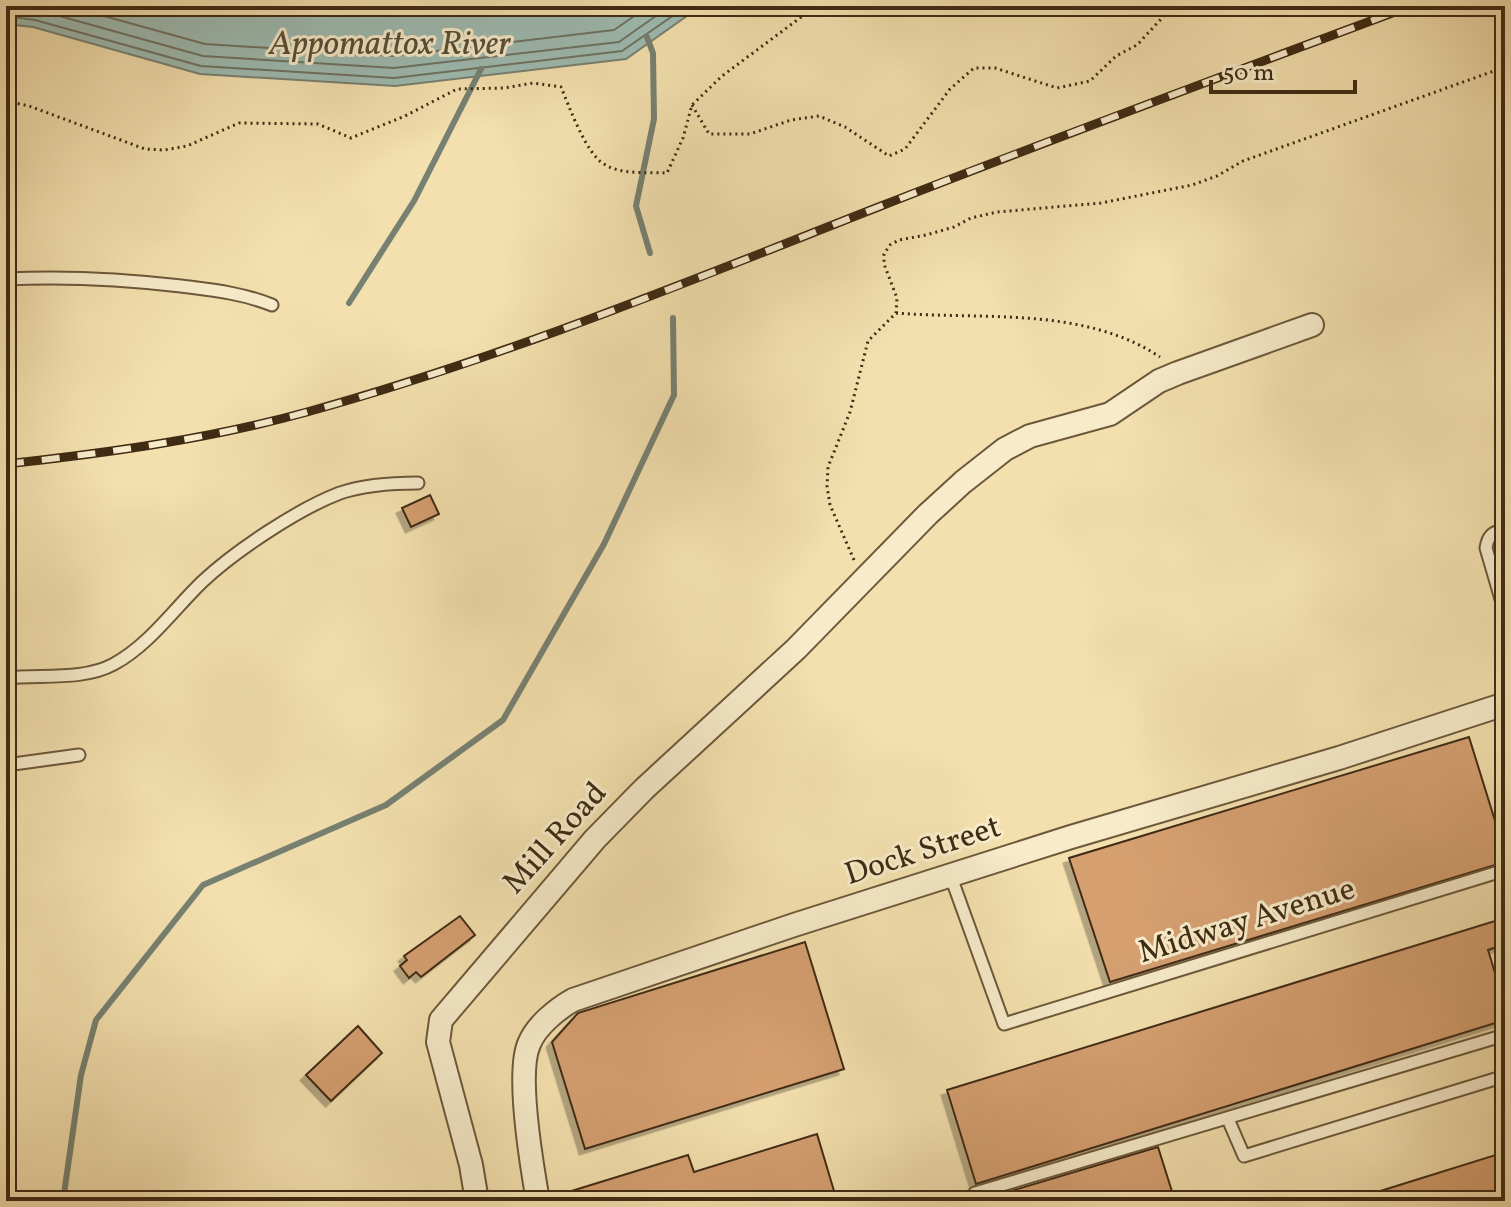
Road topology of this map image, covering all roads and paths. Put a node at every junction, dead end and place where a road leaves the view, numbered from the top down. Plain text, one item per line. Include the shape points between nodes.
1 (816, 6) edge
2 (1173, 6) edge
3 (1505, 67) edge
4 (6, 101) edge
5 (692, 105) junction
6 (6, 279) edge
7 (272, 305) dead end
8 (896, 313) junction
9 (1312, 325) dead end
10 (1178, 373) junction
11 (418, 483) dead end
12 (1505, 529) edge
13 (865, 581) junction
14 (1505, 613) edge
15 (6, 678) edge
16 (1505, 704) edge
17 (79, 755) dead end
18 (6, 765) edge
19 (1505, 870) edge
20 (951, 877) junction
21 (1505, 1035) edge
22 (1505, 1076) edge
23 (1228, 1119) junction
24 (477, 1201) edge
25 (538, 1201) edge
26 (967, 1201) edge

1 - 5 path
2 - 5 path via 1137,45 1116,56 1090,81 1057,88 995,68 974,68 950,89 905,149 889,156 819,116 750,134 709,134
3 - 8 path via 1243,161 1192,185 1101,203 997,212 899,240 884,254
4 - 5 path via 145,149 164,150 187,146 239,123 318,124 351,138 457,89 533,83 561,87 581,134 602,164 667,173
6 - 7 lane via 123,279 250,296
8 - 10 path via 1087,326 1140,343
8 - 13 path via 868,341 850,412 828,467 830,505
9 - 10 street, Mill Road
10 - 13 street, Mill Road via 1110,414 1030,436 1005,449 928,514
11 - 15 lane via 342,493 285,523 220,567 132,653 111,666
12 - 14 lane via 1488,539 1486,548
13 - 24 street, Mill Road via 595,839 445,1012 438,1042
16 - 20 street, Dock Street
17 - 18 lane
19 - 20 lane, Midway Avenue via 1004,1024
20 - 25 street, Dock Street via 779,930 558,1008 532,1038 526,1054
21 - 23 lane
22 - 23 lane via 1244,1156
23 - 26 lane via 975,1193

